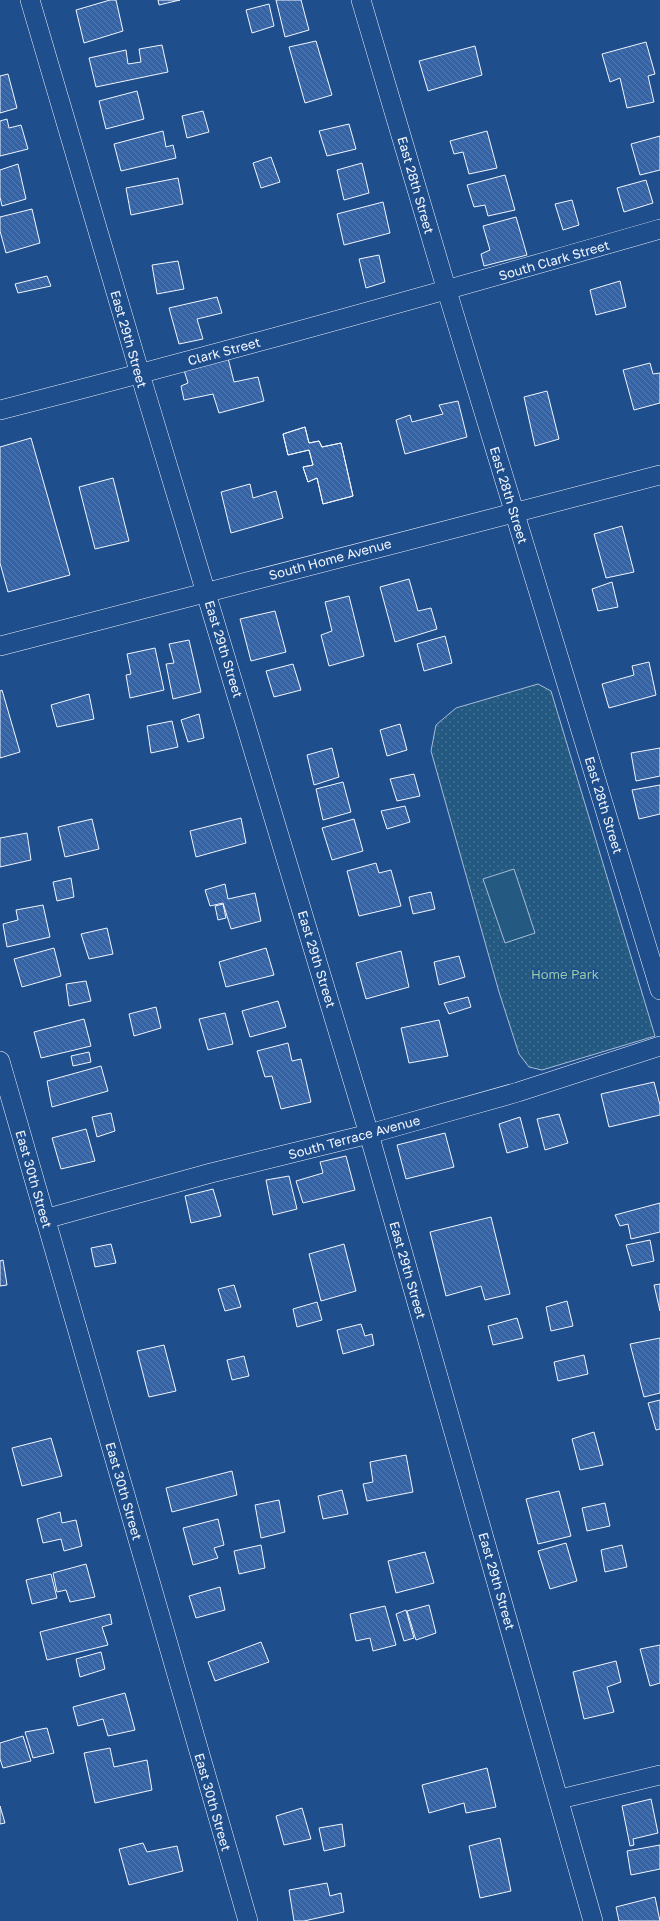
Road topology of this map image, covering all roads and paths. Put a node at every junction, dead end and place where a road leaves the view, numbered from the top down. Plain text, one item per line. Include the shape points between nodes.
1 (30, 0) edge
2 (361, 0) edge
3 (660, 229) edge
4 (447, 291) junction
5 (140, 374) junction
6 (0, 410) edge
7 (660, 474) edge
8 (514, 511) junction
9 (206, 591) junction
10 (0, 646) edge
11 (660, 990) edge
12 (660, 1046) edge
13 (0, 1061) edge
14 (370, 1134) junction
15 (45, 1219) junction
16 (660, 1775) edge
17 (560, 1799) junction
18 (248, 1921) edge
19 (593, 1921) edge

1 - 5 street, East 29th Street
2 - 4 street, East 28th Street
3 - 4 street, South Clark Street
4 - 5 street, Clark Street
4 - 8 street, East 28th Street
5 - 6 street, Clark Street
5 - 9 street, East 29th Street
7 - 8 street, South Home Avenue
8 - 9 street, South Home Avenue
8 - 11 street, East 28th Street
9 - 10 street, South Home Avenue
9 - 14 street, East 29th Street
12 - 14 street, South Terrace Avenue via 518,1092
13 - 15 street, East 30th Street
14 - 15 street, South Terrace Avenue via 212,1173
14 - 17 street, East 29th Street
15 - 18 street, East 30th Street
16 - 17 street
17 - 19 street, East 29th Street

